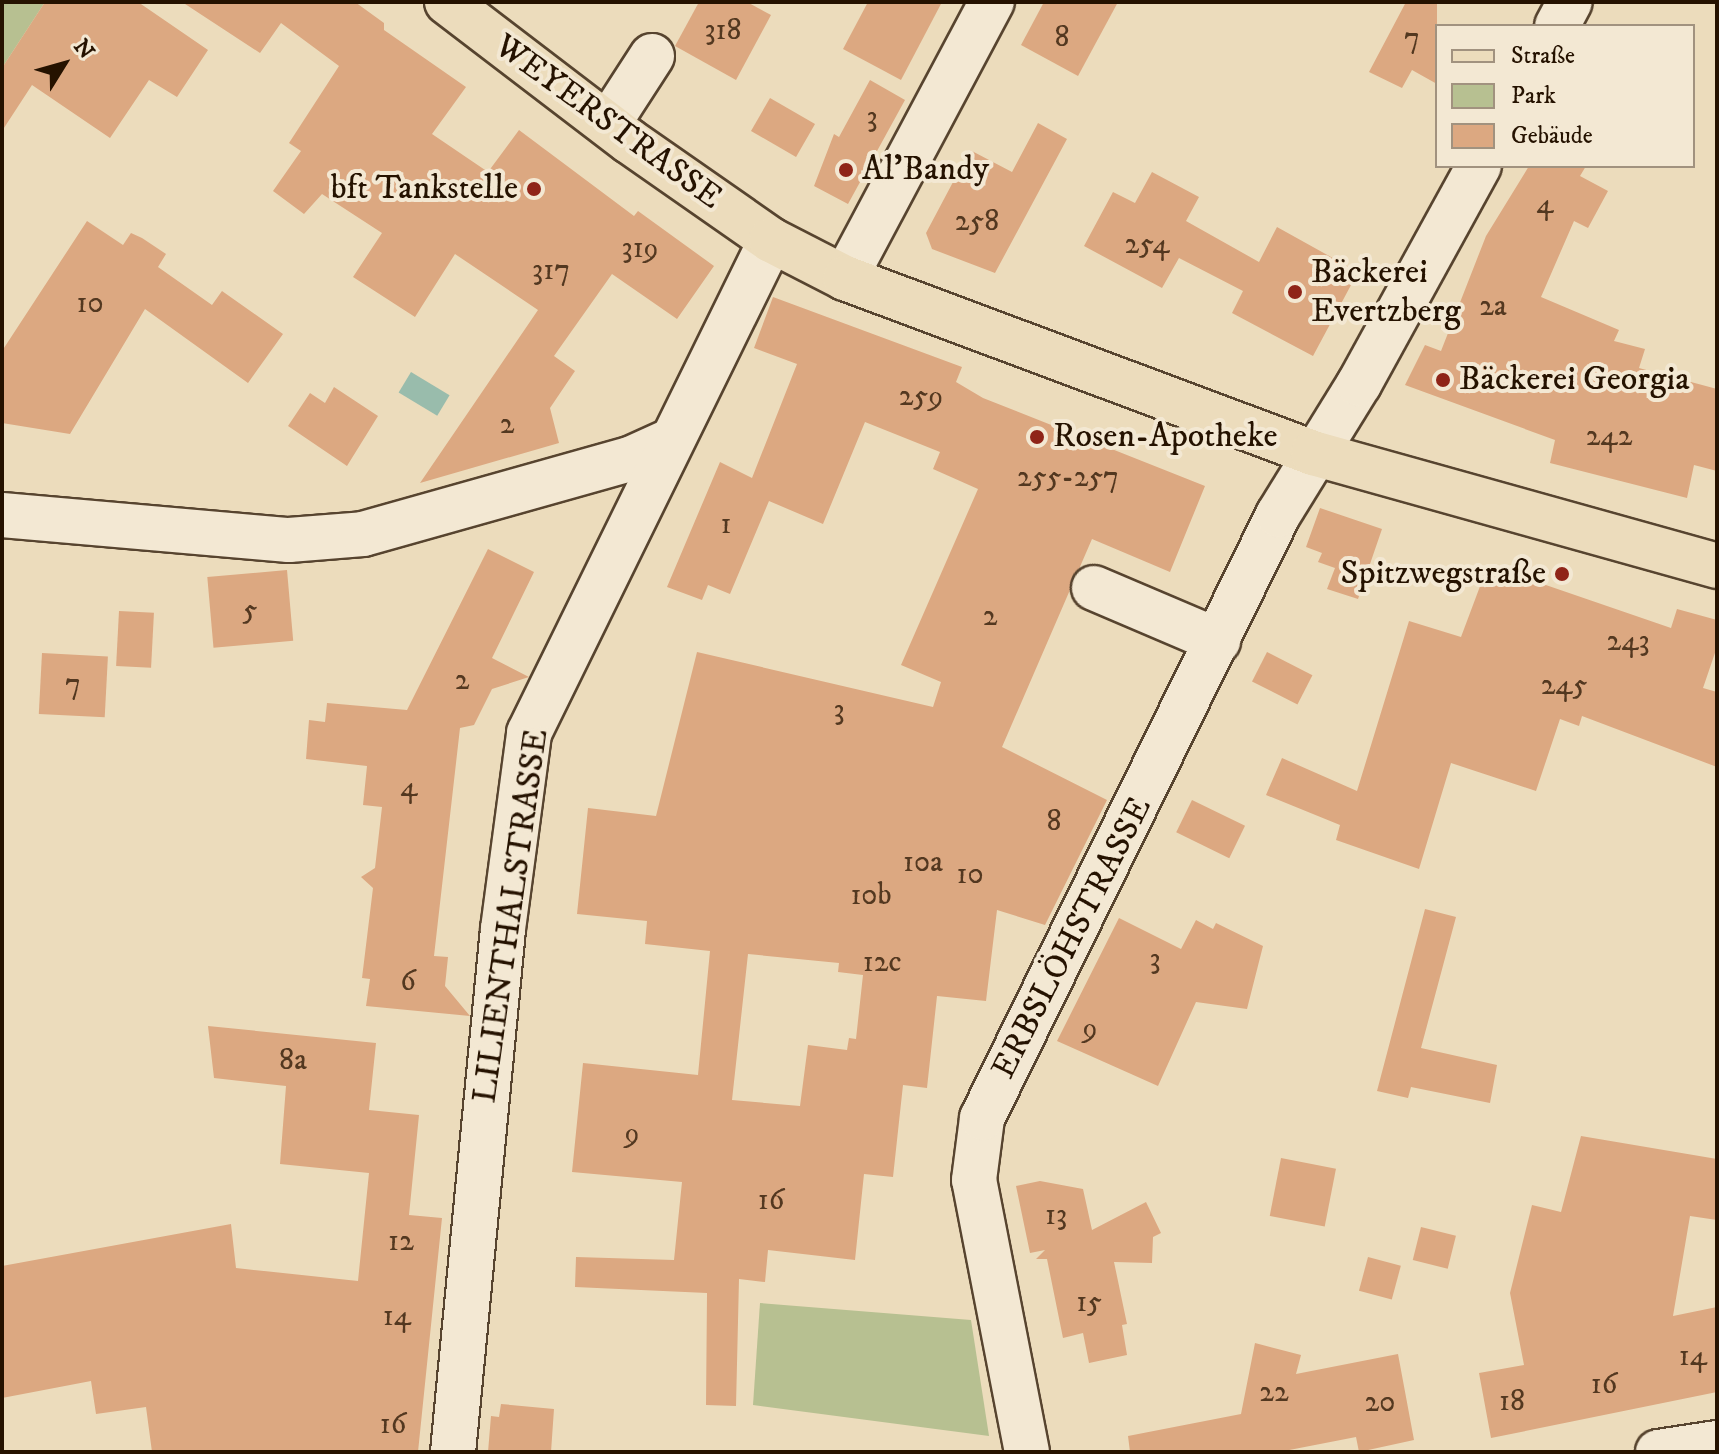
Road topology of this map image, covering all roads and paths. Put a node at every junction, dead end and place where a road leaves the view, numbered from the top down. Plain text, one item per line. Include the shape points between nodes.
1 (447, 2) edge
2 (992, 2) edge
3 (1570, 2) edge
4 (1558, 24) edge
5 (652, 56) dead end
6 (608, 124) junction
7 (1478, 168) edge
8 (771, 240) junction
9 (845, 278) junction
10 (672, 440) junction
11 (1313, 453) junction
12 (2, 515) edge
13 (1717, 566) edge
14 (1094, 588) dead end
15 (1218, 641) junction
16 (1717, 1443) edge
17 (453, 1452) edge
18 (1027, 1452) edge
19 (1658, 1452) edge

1 - 6 main road, WEYERSTRASSE
2 - 9 street
3 - 4 street
5 - 6 street
6 - 8 main road, WEYERSTRASSE
7 - 11 street via 1359,384
8 - 9 main road, WEYERSTRASSE
8 - 10 street, LILIENTHALSTRASSE
9 - 11 main road, WEYERSTRASSE
10 - 12 street via 630,459 363,534 289,540
10 - 17 street, LILIENTHALSTRASSE via 529,733 503,929
11 - 13 main road, WEYERSTRASSE
11 - 15 street, ERBSLÖHSTRASSE
14 - 15 street
15 - 18 street, ERBSLÖHSTRASSE via 976,1135 974,1180
16 - 19 street

